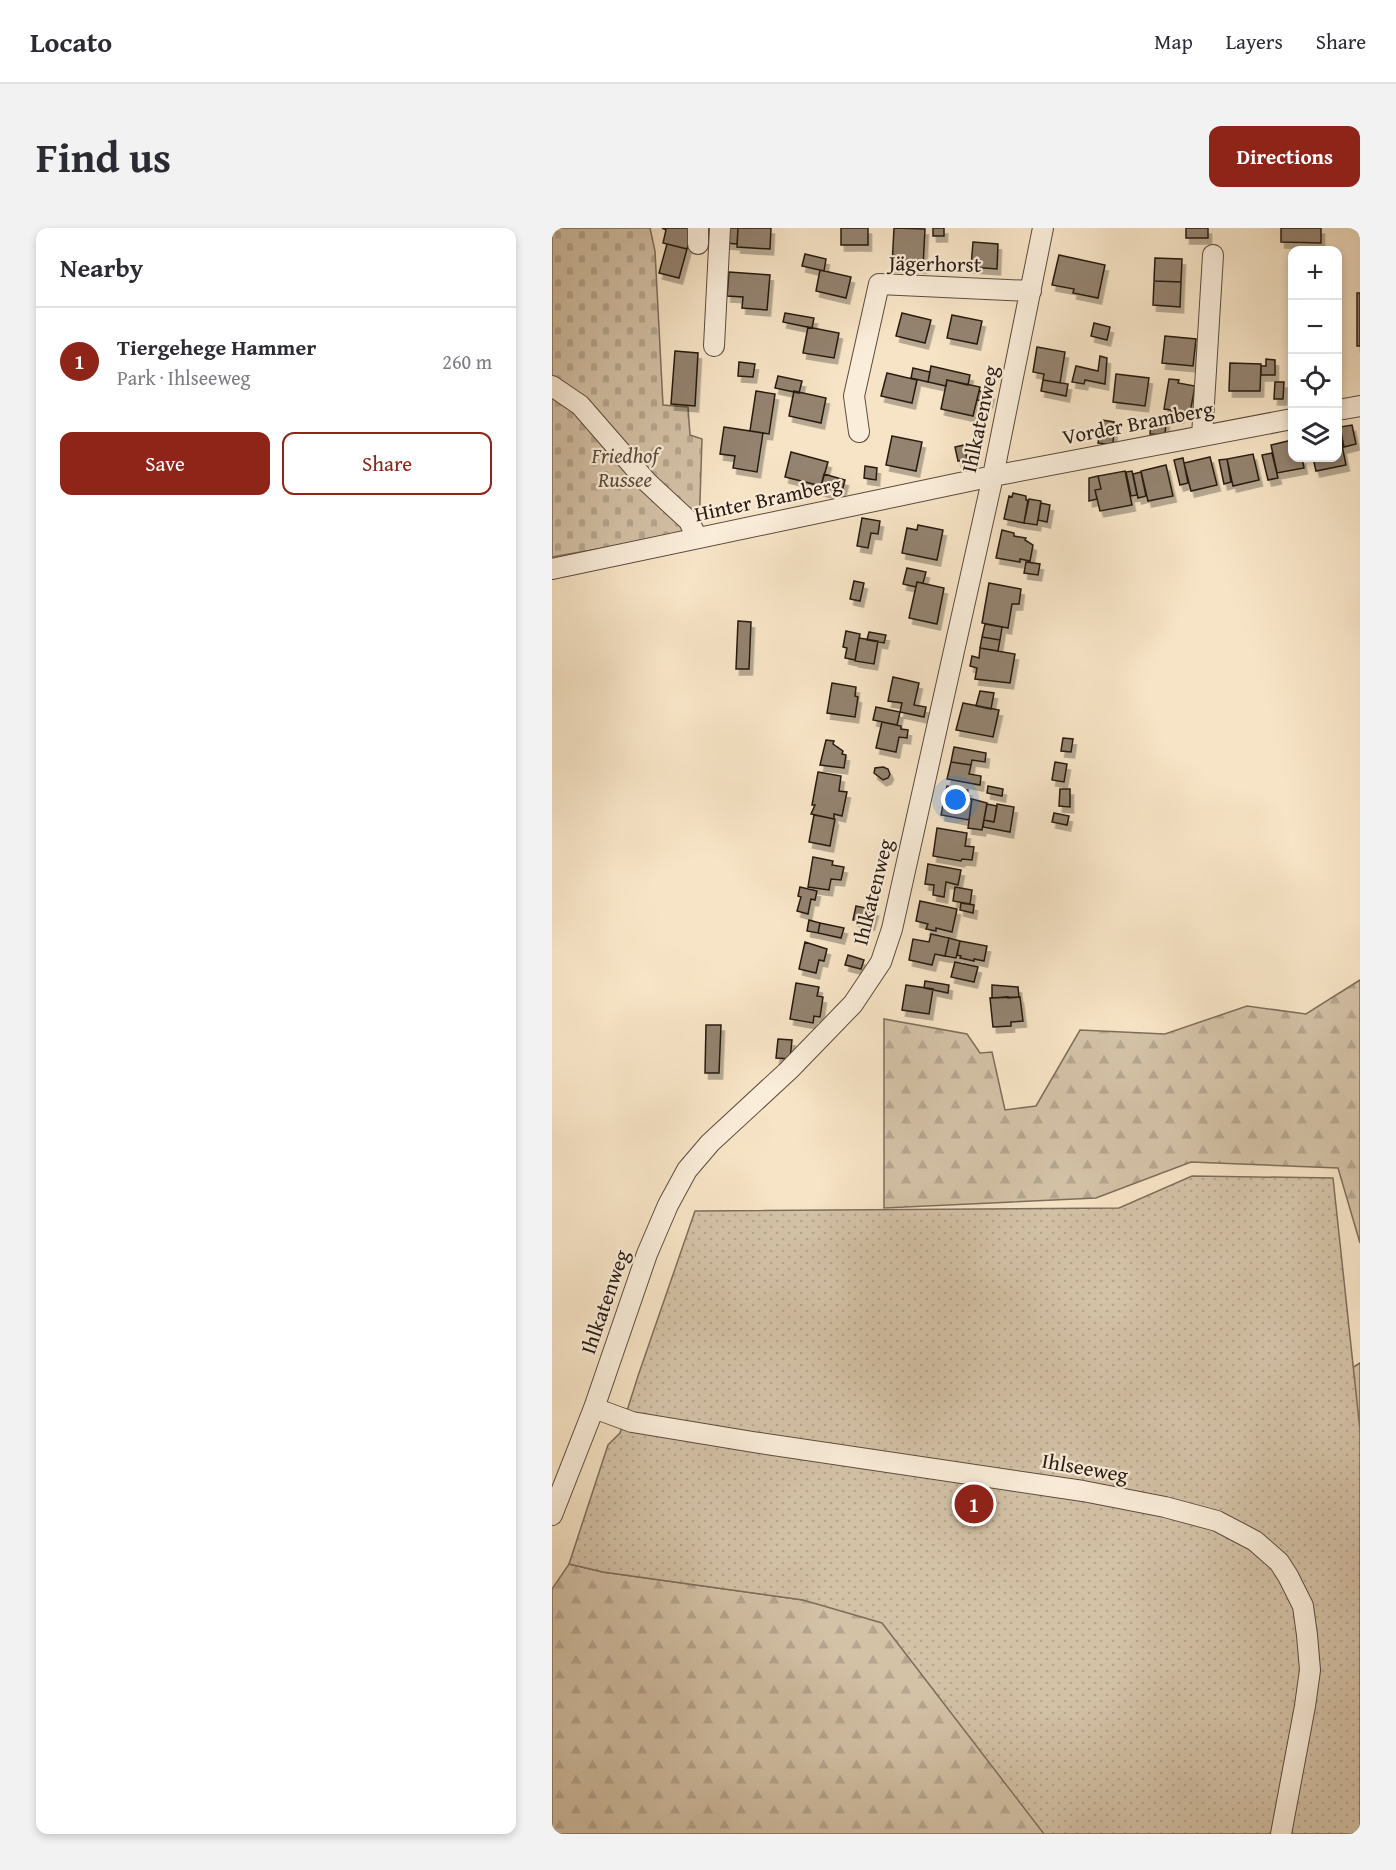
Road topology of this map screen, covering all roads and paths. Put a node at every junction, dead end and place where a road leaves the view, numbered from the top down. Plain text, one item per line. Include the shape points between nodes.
1 (720, 228) edge
2 (1043, 228) edge
3 (1213, 255) dead end
4 (1031, 291) junction
5 (714, 346) dead end
6 (552, 386) edge
7 (1360, 406) edge
8 (1342, 409) edge
9 (1288, 420) edge
10 (859, 432) dead end
11 (1202, 436) junction
12 (993, 476) junction
13 (697, 538) junction
14 (552, 569) edge
15 (594, 1408) junction
16 (552, 1515) edge
17 (1281, 1834) edge

1 - 5 street
2 - 4 street, Ihlkatenweg
3 - 11 street
4 - 10 street, Jägerhorst via 879,284 854,396
4 - 12 street, Ihlkatenweg
6 - 13 street via 580,405 647,482 689,521
7 - 8 street
9 - 11 street, Vorder Bramberg
11 - 12 street, Vorder Bramberg
12 - 13 street, Hinter Bramberg
12 - 15 street, Ihlkatenweg via 892,929 881,962 854,1004 687,1170 647,1254
13 - 14 street, Hinter Bramberg
15 - 16 street, Ihlkatenweg
15 - 17 street, Ihlseeweg via 632,1422 1165,1507 1217,1521 1255,1541 1279,1562 1288,1576 1302,1606 1307,1635 1310,1670

